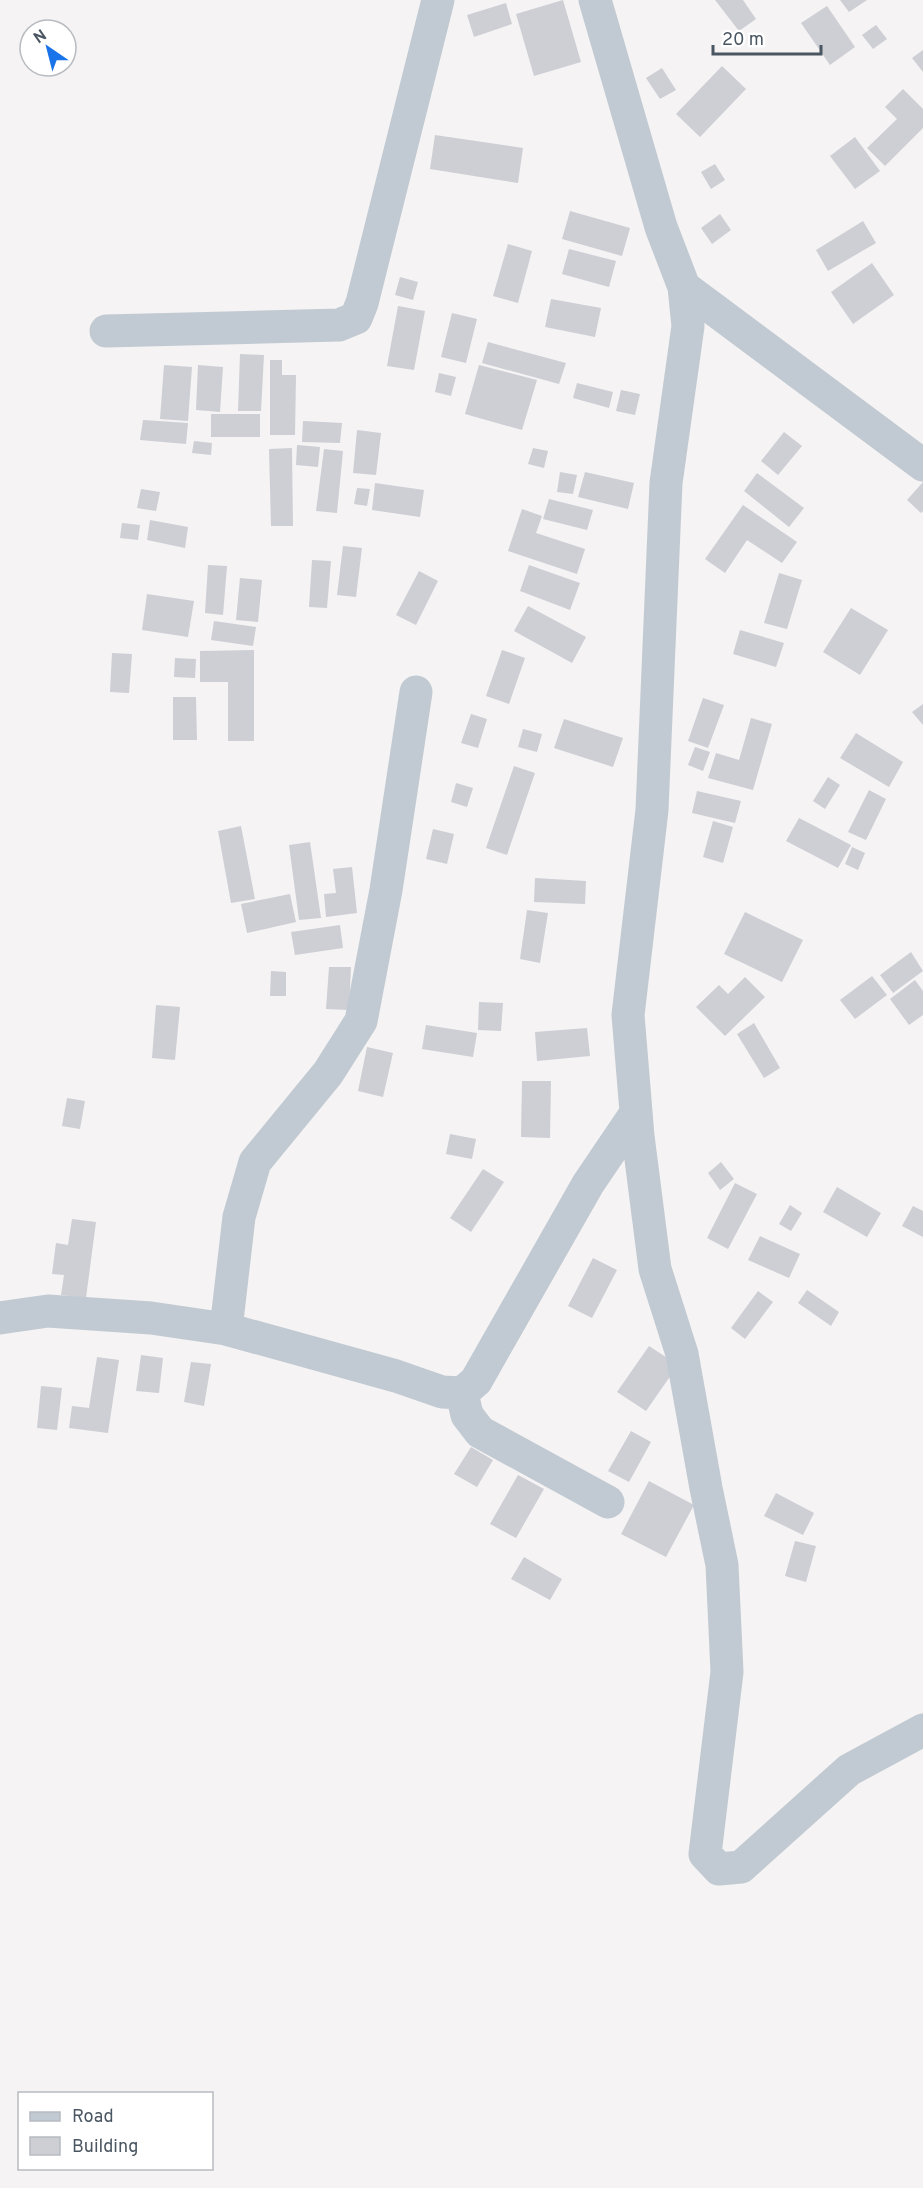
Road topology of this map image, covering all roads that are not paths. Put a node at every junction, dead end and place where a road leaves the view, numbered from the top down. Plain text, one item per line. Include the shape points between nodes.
1 (438, 0) edge
2 (595, 0) edge
3 (684, 286) junction
4 (106, 332) dead end
5 (923, 465) edge
6 (416, 692) dead end
7 (636, 1113) junction
8 (0, 1318) edge
9 (226, 1329) junction
10 (462, 1393) junction
11 (608, 1502) dead end
12 (923, 1730) edge

1 - 4 street via 356,318 339,325
2 - 3 street via 661,227
3 - 5 street
3 - 7 street via 688,326 666,483 651,810 628,1015
6 - 9 street via 386,890 361,1021 328,1073 255,1162 239,1217
7 - 10 street via 588,1184 476,1381
7 - 12 street via 655,1269 682,1354 722,1564 727,1672 705,1854 719,1869 741,1868 849,1770
8 - 9 street via 48,1311 151,1318
9 - 10 street via 442,1392
10 - 11 street via 467,1416 480,1432

